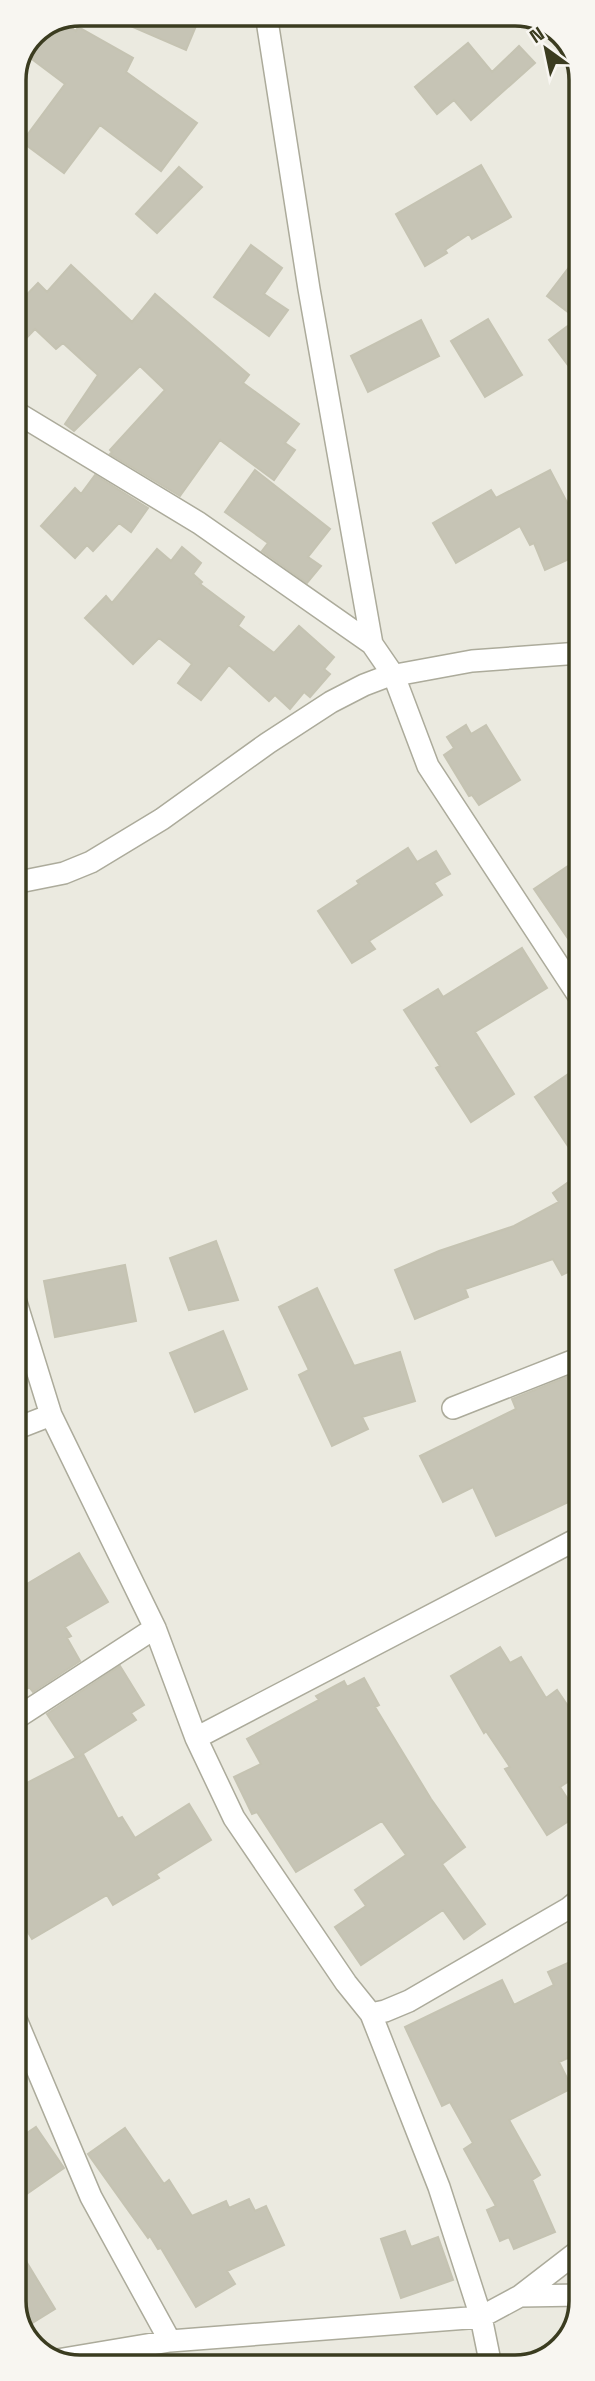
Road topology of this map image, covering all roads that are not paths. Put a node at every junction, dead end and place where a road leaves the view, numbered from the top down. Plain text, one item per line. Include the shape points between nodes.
1 (268, 26) edge
2 (26, 418) edge
3 (372, 644) junction
4 (569, 654) edge
5 (394, 676) junction
6 (26, 881) edge
7 (569, 981) edge
8 (26, 1334) edge
9 (569, 1362) edge
10 (453, 1408) dead end
11 (51, 1415) junction
12 (26, 1425) edge
13 (569, 1543) edge
14 (155, 1628) junction
15 (26, 1712) edge
16 (195, 1738) junction
17 (569, 1908) edge
18 (371, 2014) junction
19 (26, 2043) edge
20 (569, 2258) edge
21 (569, 2295) edge
22 (520, 2296) junction
23 (481, 2317) junction
24 (170, 2341) junction
25 (87, 2355) edge
26 (489, 2355) edge

1 - 3 street
2 - 3 street via 199,523
3 - 5 street
4 - 5 street via 472,662
5 - 6 street via 331,702 162,819 91,862
5 - 7 street via 428,766
8 - 11 street
9 - 10 street
11 - 12 street
11 - 14 street
13 - 16 street
14 - 15 street
14 - 16 street
16 - 18 street via 234,1818
17 - 18 street via 409,2001
18 - 23 street via 439,2187
19 - 24 street via 91,2197
20 - 22 street
21 - 22 street
22 - 23 street
23 - 24 street
23 - 26 street
24 - 25 street

